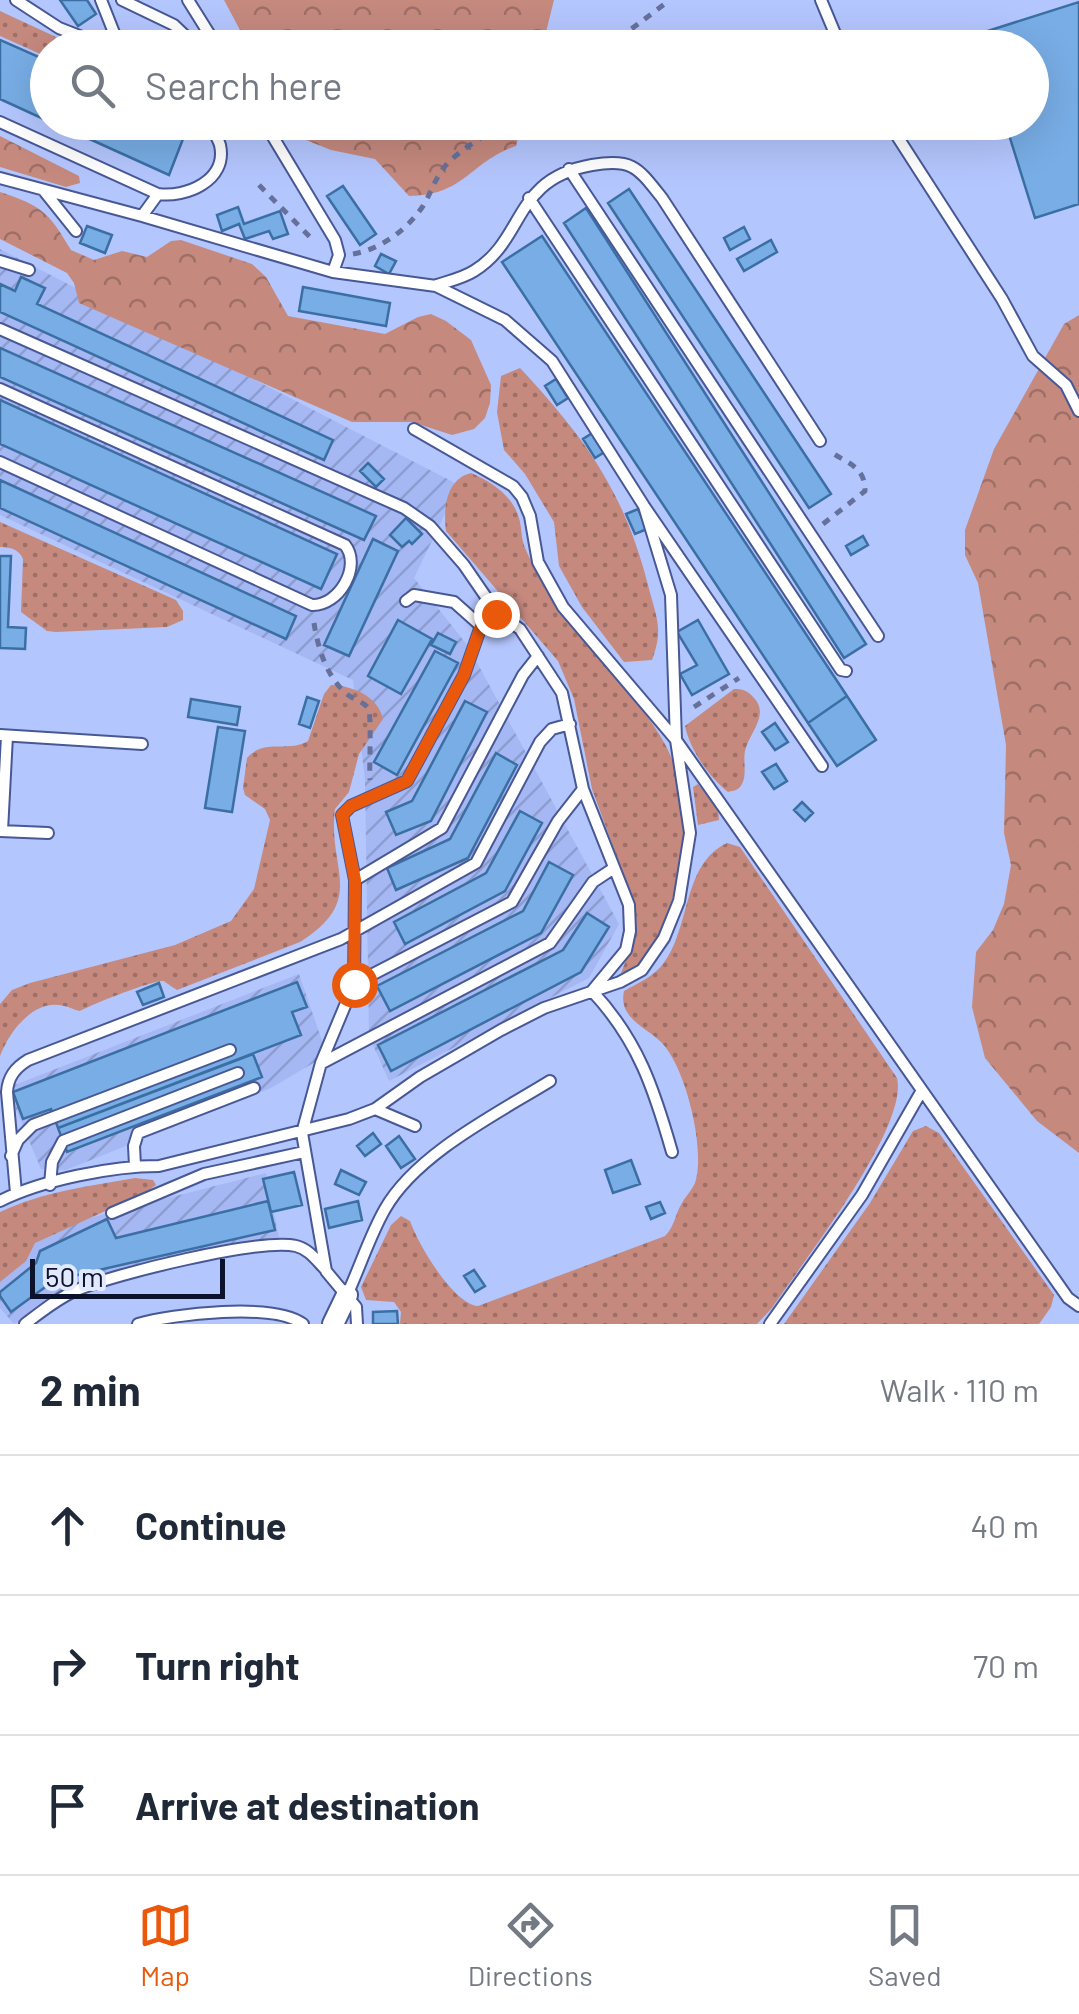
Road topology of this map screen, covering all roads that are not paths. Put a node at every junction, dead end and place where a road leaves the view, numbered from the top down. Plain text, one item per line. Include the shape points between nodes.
1 (16, 0) edge
2 (101, 0) edge
3 (122, 0) edge
4 (188, 0) edge
5 (822, 0) edge
6 (65, 30) edge
7 (113, 30) edge
8 (180, 30) edge
9 (207, 30) edge
10 (834, 30) edge
11 (0, 122) edge
12 (30, 136) edge
13 (40, 140) edge
14 (217, 140) edge
15 (275, 140) edge
16 (900, 140) edge
17 (570, 169) junction
18 (0, 178) edge
19 (44, 190) junction
20 (158, 194) junction
21 (529, 198) junction
22 (142, 216) junction
23 (76, 231) dead end
24 (0, 261) edge
25 (30, 270) dead end
26 (332, 272) junction
27 (436, 286) junction
28 (0, 329) edge
29 (0, 389) edge
30 (1079, 411) edge
31 (414, 428) dead end
32 (820, 441) road end
33 (0, 462) edge
34 (644, 506) junction
35 (406, 601) dead end
36 (496, 614) junction
37 (481, 626) junction
38 (878, 636) dead end
39 (538, 656) junction
40 (846, 671) dead end
41 (570, 724) junction
42 (3, 736) edge
43 (676, 740) junction
44 (142, 744) dead end
45 (822, 766) dead end
46 (584, 789) junction
47 (1, 831) edge
48 (48, 833) dead end
49 (614, 868) junction
50 (355, 880) junction
51 (355, 931) junction
52 (354, 984) junction
53 (592, 991) junction
54 (230, 1050) dead end
55 (321, 1063) junction
56 (238, 1073) dead end
57 (550, 1080) dead end
58 (254, 1088) dead end
59 (921, 1092) junction
60 (374, 1109) junction
61 (415, 1126) dead end
62 (302, 1133) junction
63 (304, 1152) junction
64 (672, 1152) dead end
65 (11, 1157) junction
66 (135, 1166) junction
67 (50, 1185) junction
68 (16, 1193) junction
69 (0, 1202) edge
70 (112, 1213) dead end
71 (326, 1271) junction
72 (347, 1296) junction
73 (1079, 1306) edge
74 (196, 1320) edge
75 (25, 1324) edge
76 (138, 1324) edge
77 (303, 1324) edge
78 (333, 1324) edge
79 (357, 1324) edge
80 (770, 1324) edge

1 - 6 lane
2 - 7 lane
3 - 8 lane
4 - 9 lane
5 - 10 lane
11 - 12 lane
13 - 20 lane
14 - 20 lane via 216,168 206,182 176,196
15 - 26 lane via 339,255
16 - 30 lane via 1033,356 1066,386
17 - 21 lane
17 - 32 lane via 616,160 637,167
17 - 38 lane
18 - 19 lane
19 - 22 lane
19 - 23 lane
20 - 22 lane
21 - 27 lane via 500,246 474,271
21 - 40 lane
22 - 26 lane
24 - 25 lane
26 - 27 lane
27 - 34 lane via 505,320 552,360
28 - 36 lane via 404,508 464,565
29 - 33 lane via 345,545 353,565 334,600 312,605
31 - 43 lane via 513,486 530,516 538,562 563,607
34 - 43 lane via 671,595
34 - 45 lane
35 - 37 lane via 414,595 454,602
36 - 37 lane
36 - 39 lane via 520,629
37 - 50 lane via 464,675 407,781 342,815
39 - 41 lane via 562,693
39 - 50 lane via 442,828
41 - 46 lane
41 - 51 lane via 540,742 476,863
42 - 44 lane
42 - 47 lane
43 - 53 lane via 690,833 679,901 642,970
43 - 59 lane
46 - 49 lane
46 - 52 lane via 512,902
47 - 48 lane
49 - 53 lane via 629,905 630,931 626,950
49 - 55 lane via 594,882 550,943
50 - 51 lane
51 - 52 lane
51 - 65 lane via 17,1067 8,1081
52 - 55 lane
53 - 60 lane via 501,1030
53 - 64 lane via 618,1018 646,1070
54 - 65 lane via 33,1125
55 - 62 lane
56 - 67 lane via 63,1141
57 - 72 lane via 455,1140 408,1180 385,1207
58 - 66 lane via 138,1133
59 - 73 lane
59 - 80 lane via 862,1195
60 - 61 lane
60 - 62 lane
62 - 63 lane
62 - 66 lane
63 - 70 lane via 204,1174
63 - 71 lane
65 - 68 lane
66 - 67 lane
67 - 68 lane
68 - 69 lane
71 - 72 lane
71 - 75 lane via 300,1247 226,1251 86,1286
72 - 78 street
72 - 79 lane
74 - 76 lane
74 - 77 lane via 278,1314

